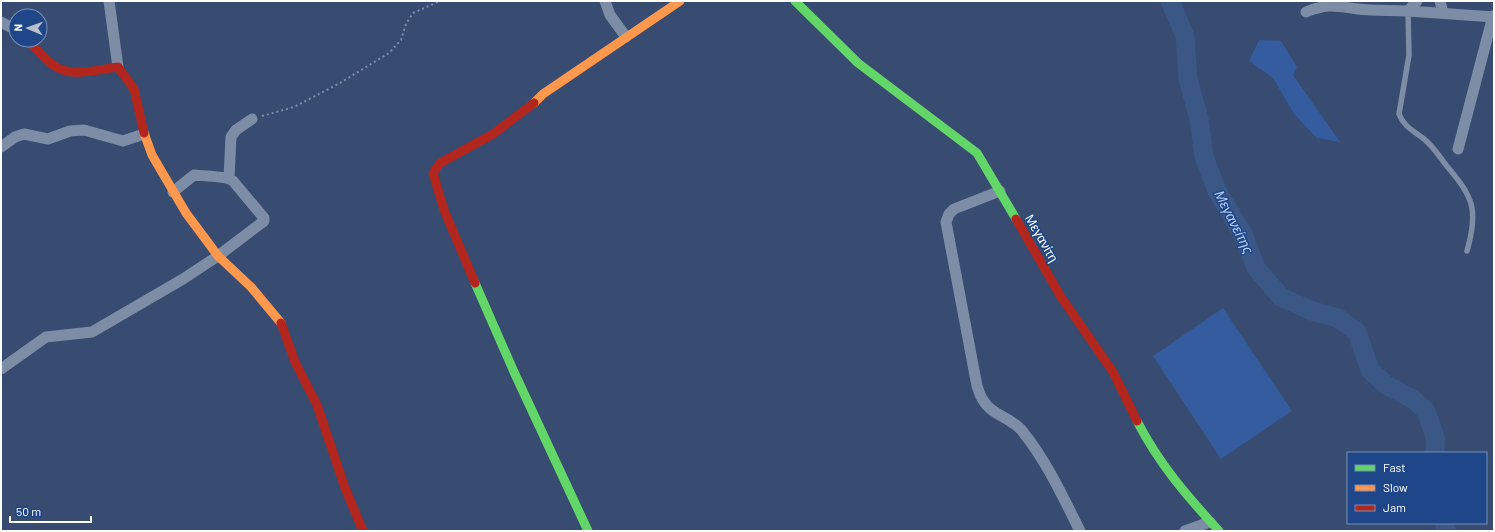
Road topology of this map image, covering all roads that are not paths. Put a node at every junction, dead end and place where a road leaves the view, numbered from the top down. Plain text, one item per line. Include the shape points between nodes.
1 (109, 1) edge
2 (606, 1) edge
3 (795, 1) edge
4 (1417, 1) edge
5 (1440, 1) edge
6 (674, 3) edge
7 (1408, 11) junction
8 (1306, 12) dead end
9 (1442, 13) junction
10 (1494, 16) edge
11 (626, 37) junction
12 (37, 48) edge
13 (118, 67) junction
14 (252, 119) road end
15 (144, 134) junction
16 (1, 147) edge
17 (1458, 149) dead end
18 (229, 178) junction
19 (1000, 191) junction
20 (173, 192) junction
21 (1467, 251) dead end
22 (218, 256) junction
23 (1, 369) edge
24 (1210, 522) junction
25 (363, 531) edge
26 (588, 531) edge
27 (1080, 531) edge
28 (1185, 531) edge
29 (1219, 531) edge

1 - 13 street
2 - 11 street via 610,15
3 - 19 street, Μεγανίτη via 858,64 972,148
4 - 7 street
5 - 9 street
6 - 11 street
7 - 8 street via 1357,9 1342,5 1316,8
7 - 9 street
7 - 21 lane via 1409,55 1399,114 1408,128 1425,140 1466,188 1472,203 1474,221
9 - 10 street
10 - 17 street
11 - 26 street via 543,94 528,109 485,140 442,162 434,168 433,173 444,210 508,358
12 - 13 street via 58,68 65,71
13 - 15 street via 134,89
14 - 18 street via 230,137
15 - 16 street via 123,141 84,130 70,130 48,139 24,134
15 - 20 street via 156,163
18 - 20 street via 194,175
18 - 22 street via 264,221
19 - 24 street, Μεγανίτη via 1061,298 1113,372 1151,448 1180,488
19 - 27 street via 954,209 946,222 977,386 983,401 993,411 1013,421 1023,431 1059,487
20 - 22 street
22 - 23 street via 161,293 92,332 46,337
22 - 25 street via 251,287 282,324 295,362 320,412 345,488
24 - 28 street
24 - 29 street, Μεγανίτη

